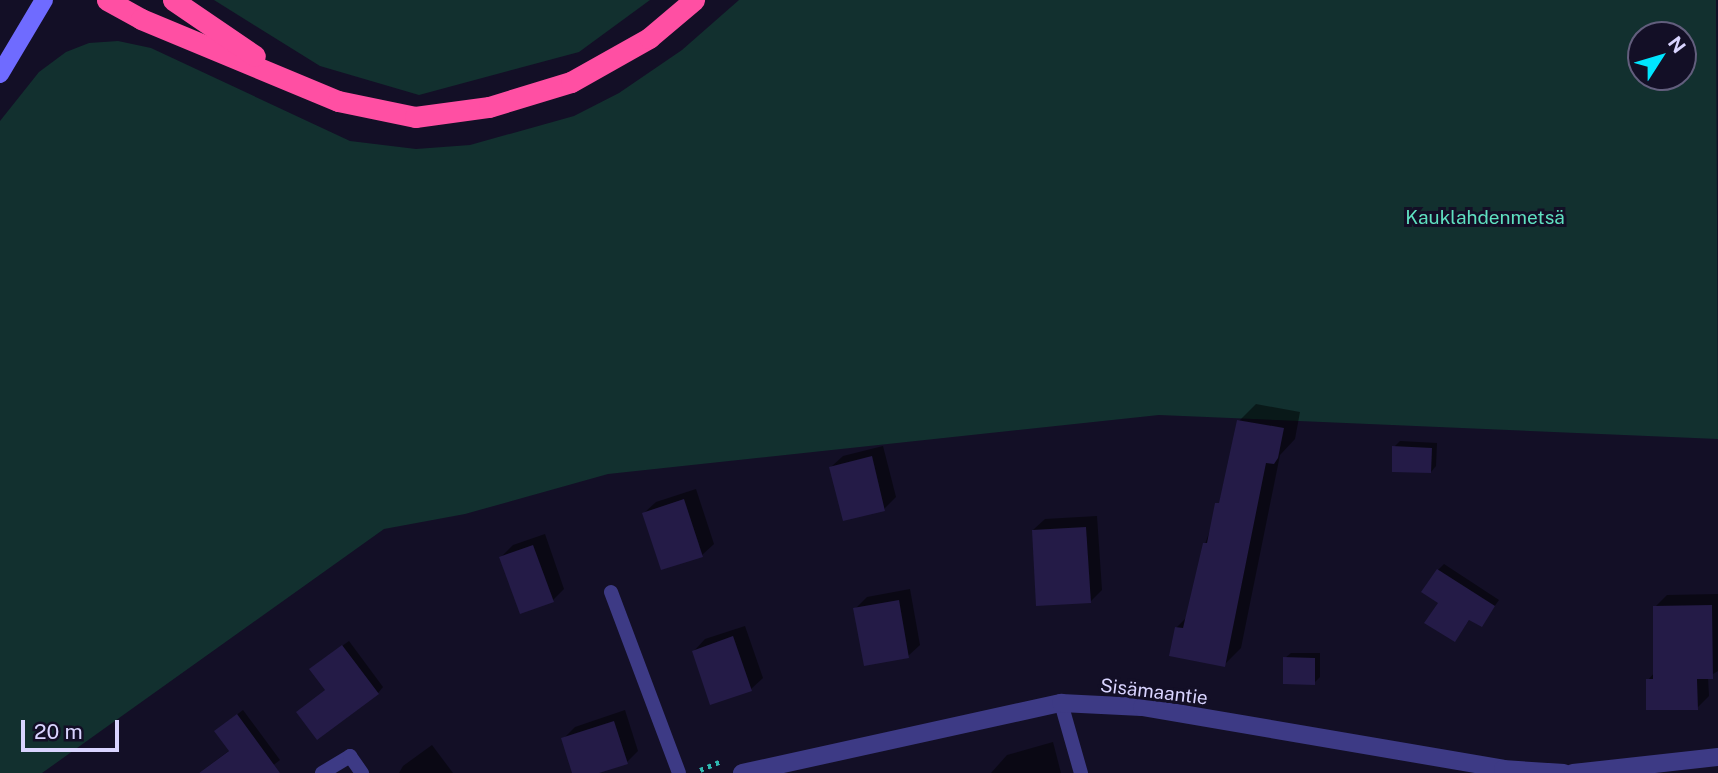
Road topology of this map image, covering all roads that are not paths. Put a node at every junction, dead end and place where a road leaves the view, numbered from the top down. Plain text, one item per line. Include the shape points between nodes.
1 (44, 0) edge
2 (107, 0) edge
3 (173, 0) edge
4 (694, 0) edge
5 (0, 74) edge
6 (294, 83) junction
7 (611, 593) dead end
8 (1061, 703) junction
9 (1718, 757) edge
10 (750, 772) edge
11 (322, 773) edge
12 (362, 773) edge
13 (679, 773) edge
14 (1081, 773) edge
15 (1564, 773) edge
16 (1573, 773) edge

1 - 5 street
2 - 6 highway
3 - 6 highway
4 - 6 highway via 649,38 606,65 534,96 489,107 415,117 338,101
7 - 13 lane
8 - 10 street, Sisämaantie
8 - 14 lane
8 - 15 street, Sisämaantie via 1142,707 1503,769
9 - 16 street
11 - 12 lane via 350,757

